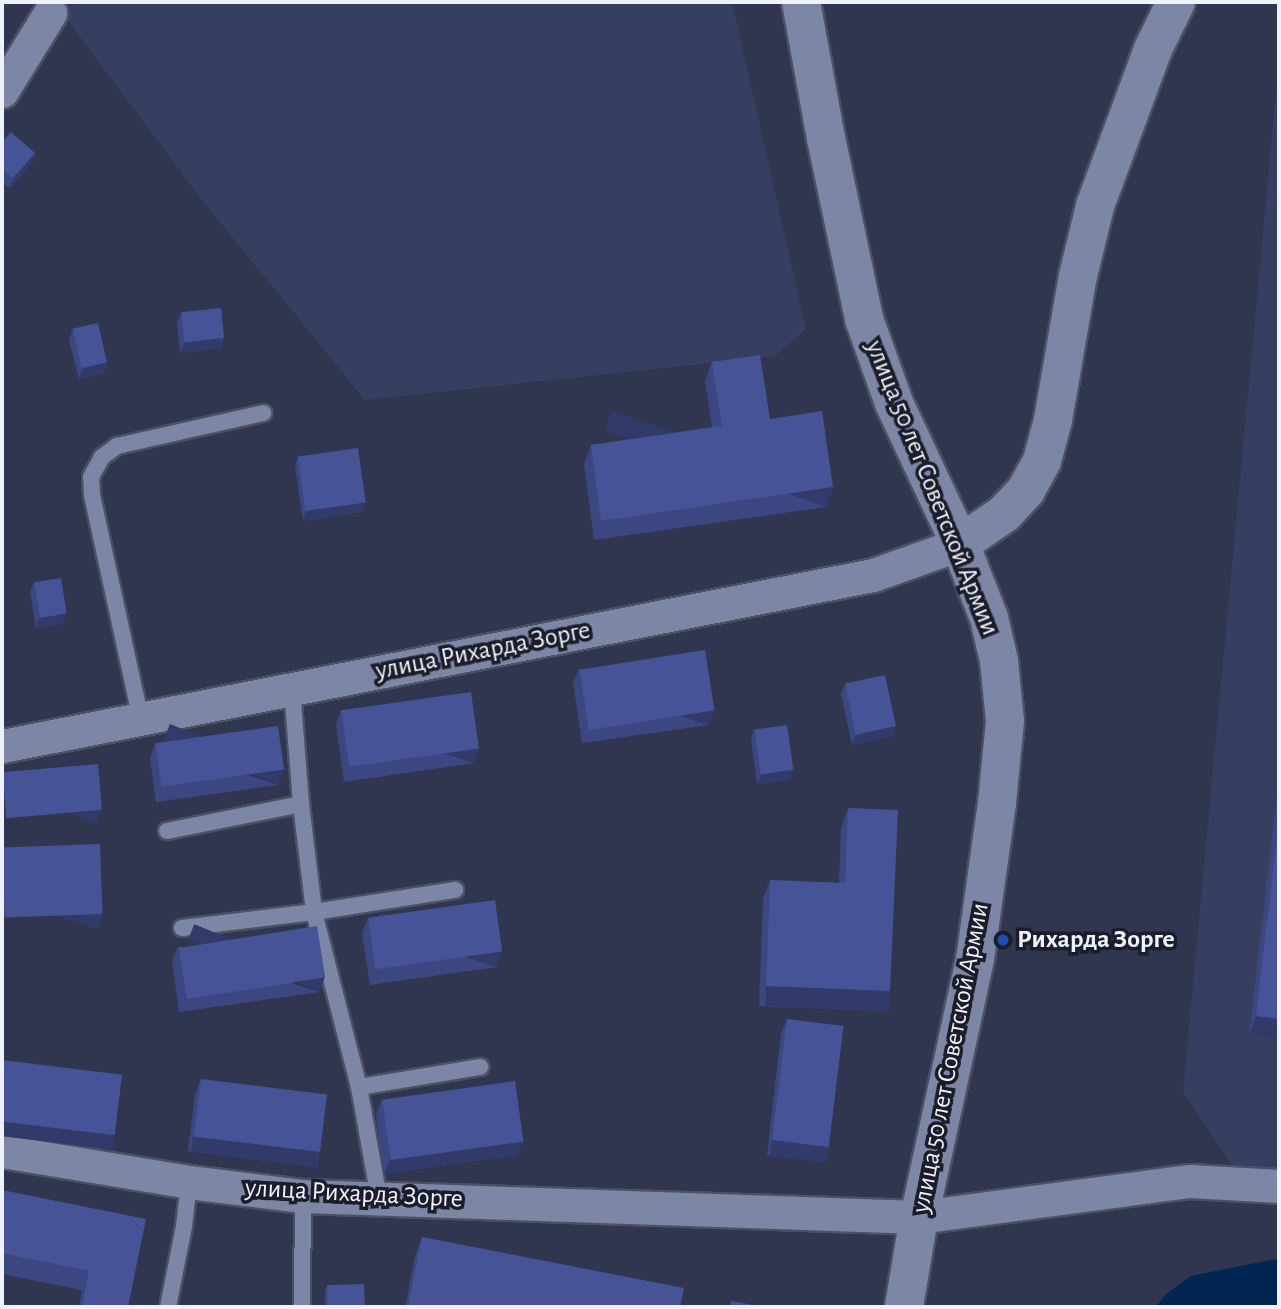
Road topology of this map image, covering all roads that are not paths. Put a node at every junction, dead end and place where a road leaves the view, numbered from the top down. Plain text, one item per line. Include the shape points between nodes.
1 (802, 2) edge
2 (1177, 2) edge
3 (50, 13) dead end
4 (2, 90) edge
5 (263, 413) dead end
6 (960, 544) junction
7 (292, 689) junction
8 (141, 720) junction
9 (2, 746) edge
10 (301, 804) junction
11 (167, 831) dead end
12 (455, 890) dead end
13 (314, 912) junction
14 (182, 928) dead end
15 (480, 1067) dead end
16 (359, 1087) junction
17 (2, 1151) edge
18 (189, 1182) junction
19 (1279, 1186) edge
20 (303, 1196) junction
21 (379, 1198) junction
22 (919, 1217) junction
23 (168, 1307) edge
24 (302, 1307) edge
25 (905, 1307) edge

1 - 6 main road, улица 50 лет Советской Армии via 864,319 894,403
2 - 6 main road via 1153,49 1095,206 1042,461 1026,490 1004,514
3 - 4 street
5 - 8 lane via 117,446 102,457 91,477
6 - 7 street, улица Рихарда Зорге via 873,575
6 - 22 main road, улица 50 лет Советской Армии via 989,618 1005,721 975,959
7 - 8 street, улица Рихарда Зорге
7 - 10 lane
8 - 9 street, улица Рихарда Зорге
10 - 11 lane
10 - 13 lane
12 - 13 lane
13 - 14 lane
13 - 16 lane
15 - 16 lane
16 - 21 lane
17 - 18 street, улица Рихарда Зорге
18 - 20 street, улица Рихарда Зорге
18 - 23 lane
19 - 22 street, улица Рихарда Зорге via 1190,1181
20 - 21 street, улица Рихарда Зорге
20 - 24 lane
21 - 22 street, улица Рихарда Зорге
22 - 25 main road, улица 50 лет Советской Армии

